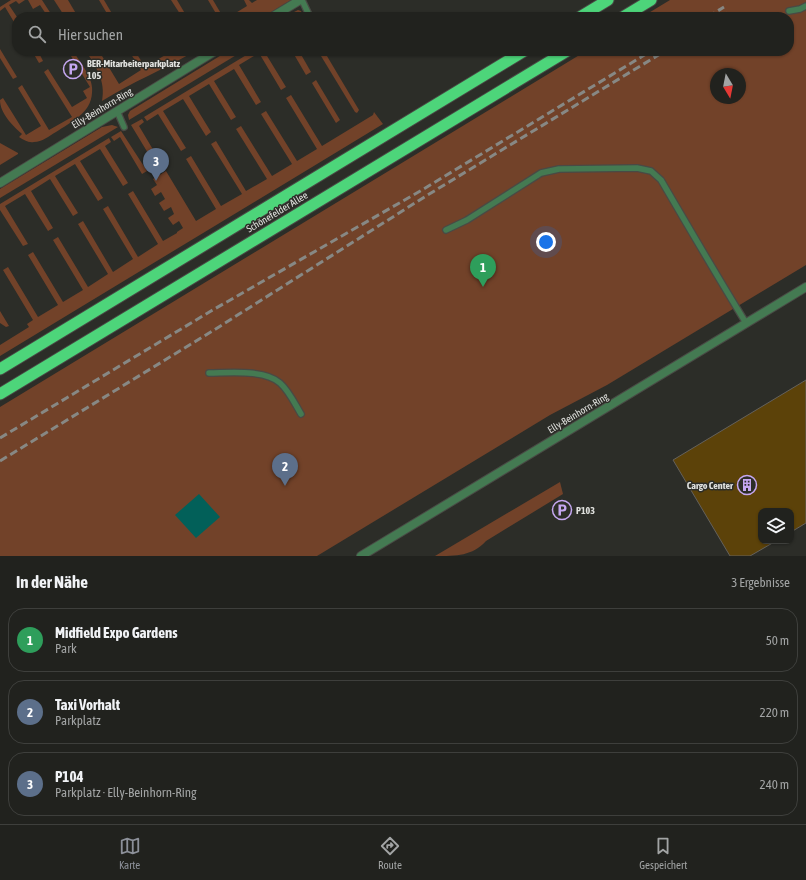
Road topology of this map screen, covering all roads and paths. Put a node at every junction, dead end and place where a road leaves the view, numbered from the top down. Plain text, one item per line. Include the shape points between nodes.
1 (301, 0) edge
2 (608, 0) edge
3 (651, 0) edge
4 (806, 6) edge
5 (789, 11) dead end
6 (281, 12) edge
7 (307, 12) edge
8 (588, 12) edge
9 (631, 12) edge
10 (207, 56) edge
11 (516, 56) edge
12 (559, 56) edge
13 (117, 111) junction
14 (124, 127) dead end
15 (0, 183) edge
16 (446, 230) dead end
17 (806, 287) edge
18 (746, 323) junction
19 (0, 369) edge
20 (209, 373) dead end
21 (0, 394) edge
22 (301, 414) dead end
23 (361, 556) edge

1 - 6 street
1 - 7 lane
2 - 8 highway
3 - 9 highway
4 - 5 lane
10 - 13 street, Elly-Beinhorn-Ring
11 - 19 highway, Schönefelder Allee
12 - 21 highway, Schönefelder Allee
13 - 14 lane
13 - 15 street, Elly-Beinhorn-Ring
16 - 18 lane via 550,170 637,168 651,171 661,180
17 - 18 street, Elly-Beinhorn-Ring
18 - 23 street, Elly-Beinhorn-Ring
20 - 22 lane via 258,374 272,378 280,383

